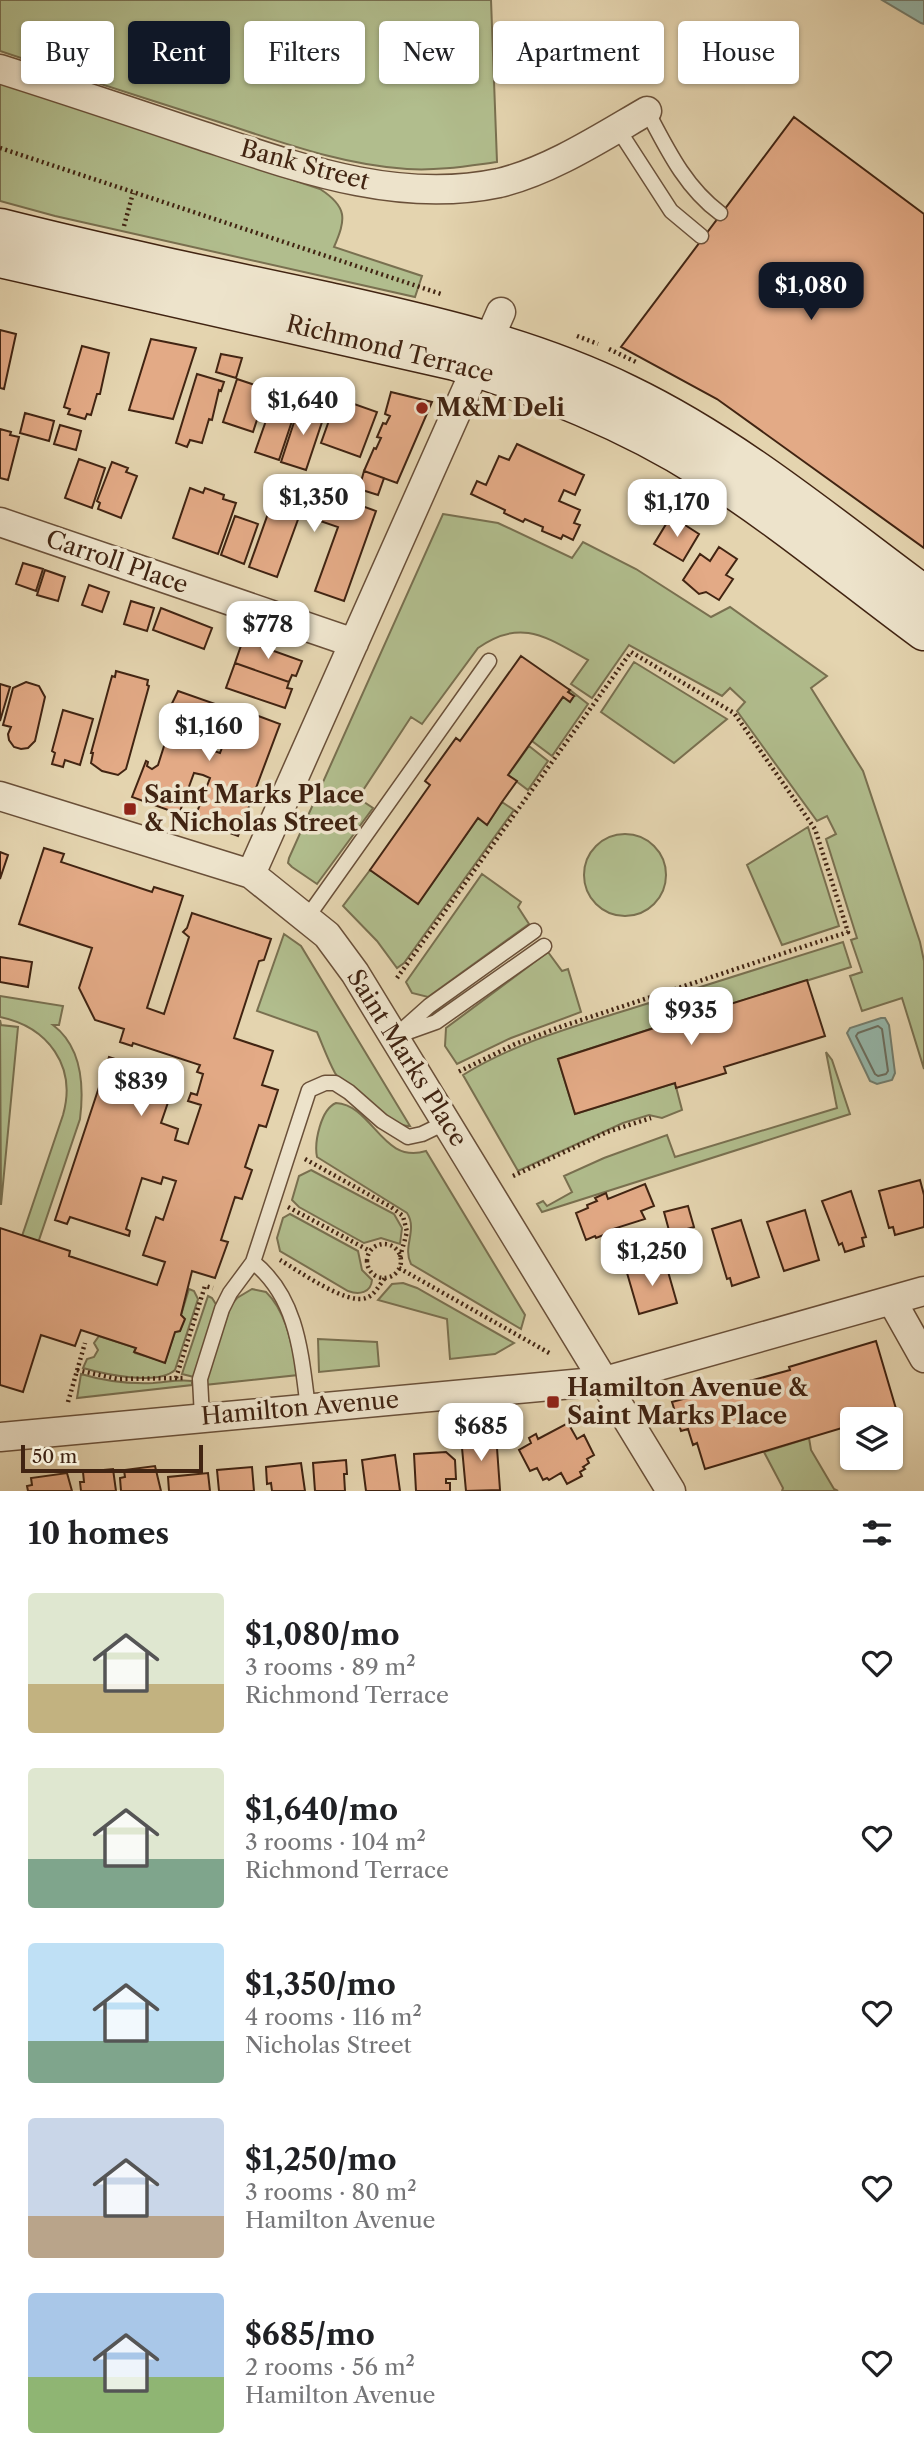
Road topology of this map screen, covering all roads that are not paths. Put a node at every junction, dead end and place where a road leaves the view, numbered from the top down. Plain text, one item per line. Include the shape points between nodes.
1 (0, 69) edge
2 (647, 111) joint
3 (618, 128) junction
4 (720, 213) dead end
5 (0, 228) edge
6 (701, 236) dead end
7 (0, 258) edge
8 (489, 340) junction
9 (0, 523) edge
10 (924, 595) edge
11 (924, 631) edge
12 (354, 643) junction
13 (489, 661) dead end
14 (0, 796) edge
15 (251, 874) junction
16 (306, 919) junction
17 (534, 931) dead end
18 (544, 946) dead end
19 (394, 1037) junction
20 (447, 1122) junction
21 (256, 1255) junction
22 (924, 1291) edge
23 (891, 1301) junction
24 (924, 1358) edge
25 (605, 1381) junction
26 (308, 1408) junction
27 (202, 1417) junction
28 (0, 1437) edge
29 (671, 1491) edge

1 - 3 street, Bank Street via 299,167 350,181 406,188 502,182
2 - 3 street, Bank Street
2 - 4 lane via 685,179
3 - 6 lane via 671,211
5 - 8 main road, Richmond Terrace
7 - 8 main road, Richmond Terrace
8 - 10 main road, Richmond Terrace via 592,378 685,425 770,480
8 - 11 main road, Richmond Terrace via 585,407 703,469
8 - 12 street
9 - 12 street, Carroll Place
12 - 15 street
13 - 16 lane
14 - 15 street, Saint Marks Place
15 - 16 street, Saint Marks Place
16 - 19 street, Saint Marks Place via 327,935
17 - 19 lane via 429,1006
18 - 19 lane via 436,1022
19 - 20 street, Saint Marks Place
20 - 21 lane via 408,1137 335,1083 309,1090
20 - 25 street, Saint Marks Place
21 - 26 lane via 278,1286 295,1326
21 - 27 lane via 222,1310 200,1379
22 - 23 street, Hamilton Avenue
23 - 24 street
23 - 25 street, Hamilton Avenue
25 - 26 street, Hamilton Avenue
25 - 29 street, Saint Marks Place
26 - 27 street, Hamilton Avenue
27 - 28 street, Hamilton Avenue

